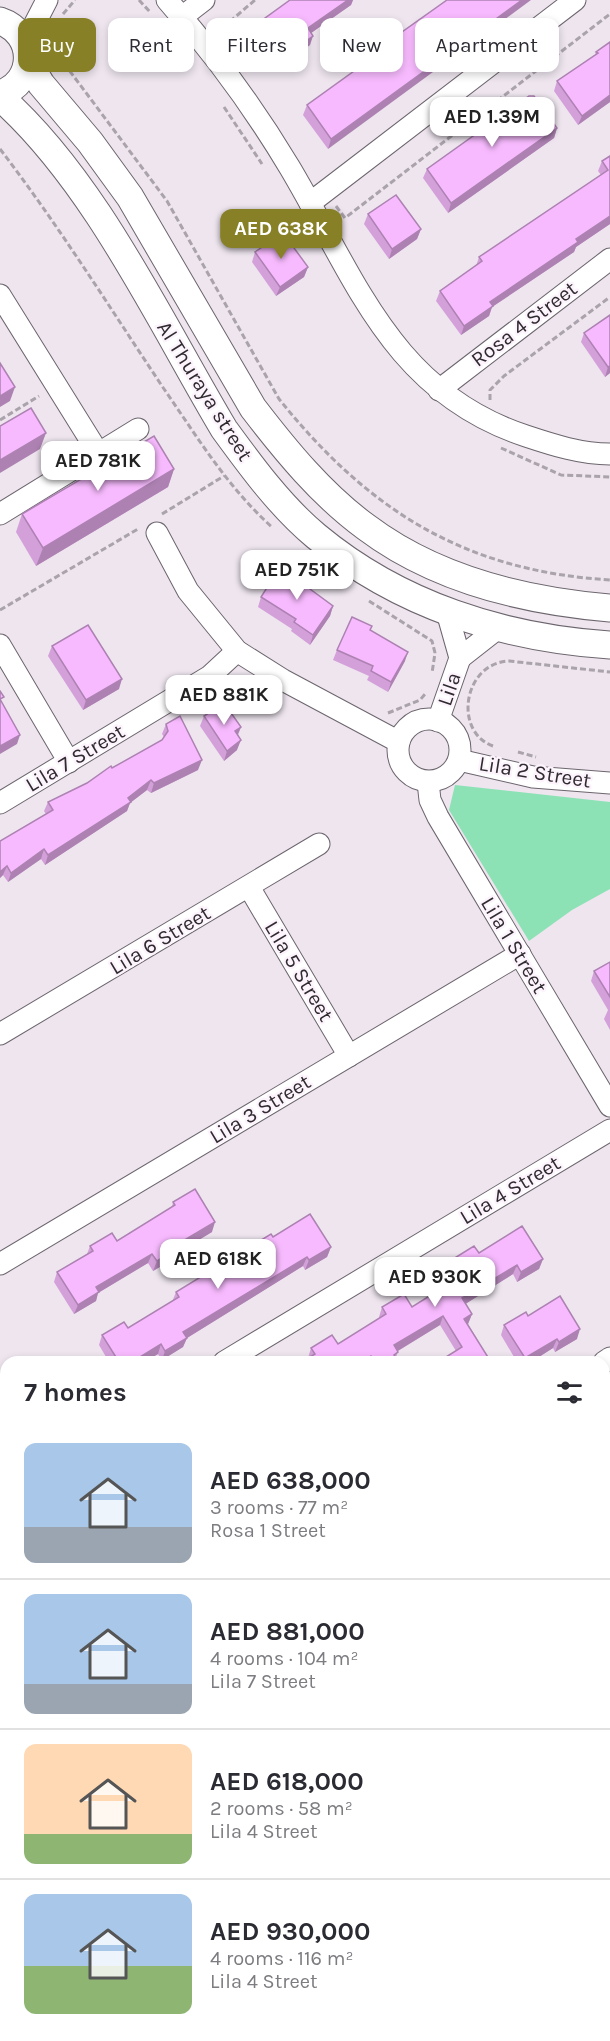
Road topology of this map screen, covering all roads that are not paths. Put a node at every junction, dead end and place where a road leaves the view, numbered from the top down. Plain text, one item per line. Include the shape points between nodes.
1 (167, 0) edge
2 (204, 0) edge
3 (575, 0) edge
4 (48, 4) edge
5 (182, 17) junction
6 (42, 18) edge
7 (0, 20) edge
8 (18, 32) edge
9 (22, 72) edge
10 (33, 72) edge
11 (0, 96) edge
12 (317, 197) junction
13 (610, 259) edge
14 (0, 294) edge
15 (8, 321) edge
16 (439, 390) junction
17 (138, 429) dead end
18 (99, 454) junction
19 (610, 454) edge
20 (0, 514) edge
21 (152, 525) road end
22 (610, 608) edge
23 (447, 612) junction
24 (497, 629) junction
25 (0, 645) edge
26 (610, 645) edge
27 (237, 651) junction
28 (460, 658) junction
29 (438, 721) junction
30 (399, 742) junction
31 (459, 760) junction
32 (69, 762) junction
33 (428, 782) junction
34 (610, 783) edge
35 (0, 803) edge
36 (319, 844) dead end
37 (249, 887) junction
38 (520, 954) junction
39 (0, 1034) edge
40 (349, 1056) junction
41 (610, 1106) edge
42 (610, 1130) edge
43 (0, 1264) edge
44 (234, 1356) edge

1 - 5 street
2 - 5 street
3 - 12 street
4 - 6 street
4 - 7 street
5 - 12 street
7 - 8 street, Al Thuraya street
9 - 11 street via 18,83
10 - 22 street, Al Thuraya street via 130,197 253,408 276,439 339,505 383,538 451,573 545,600
11 - 23 street, Al Thuraya street via 28,124 98,216 224,429 278,496 315,535 346,558 389,585
12 - 16 street via 375,319 404,357
13 - 16 street, Rosa 4 Street
14 - 15 street
15 - 18 street via 58,385
16 - 19 street via 498,427 563,448
17 - 18 street
18 - 20 street
21 - 27 street via 188,591
23 - 24 street, Al Thuraya street
23 - 28 street, Lila
24 - 26 street, Al Thuraya street
24 - 28 street, Lila
25 - 32 street
27 - 30 street
27 - 32 street, Lila 7 Street via 210,676
28 - 29 street, Lila
29 - 30 street via 418,721 403,733
29 - 31 street via 454,731 461,750
30 - 33 street via 400,764 417,780
31 - 33 street via 448,776
31 - 34 street, Lila 2 Street via 533,777
32 - 35 street, Lila 7 Street
33 - 38 street, Lila 1 Street via 433,809
36 - 37 street, Lila 6 Street
37 - 39 street, Lila 6 Street
37 - 40 street, Lila 5 Street
38 - 40 street, Lila 3 Street
38 - 41 street, Lila 1 Street
40 - 43 street, Lila 3 Street
42 - 44 street, Lila 4 Street

